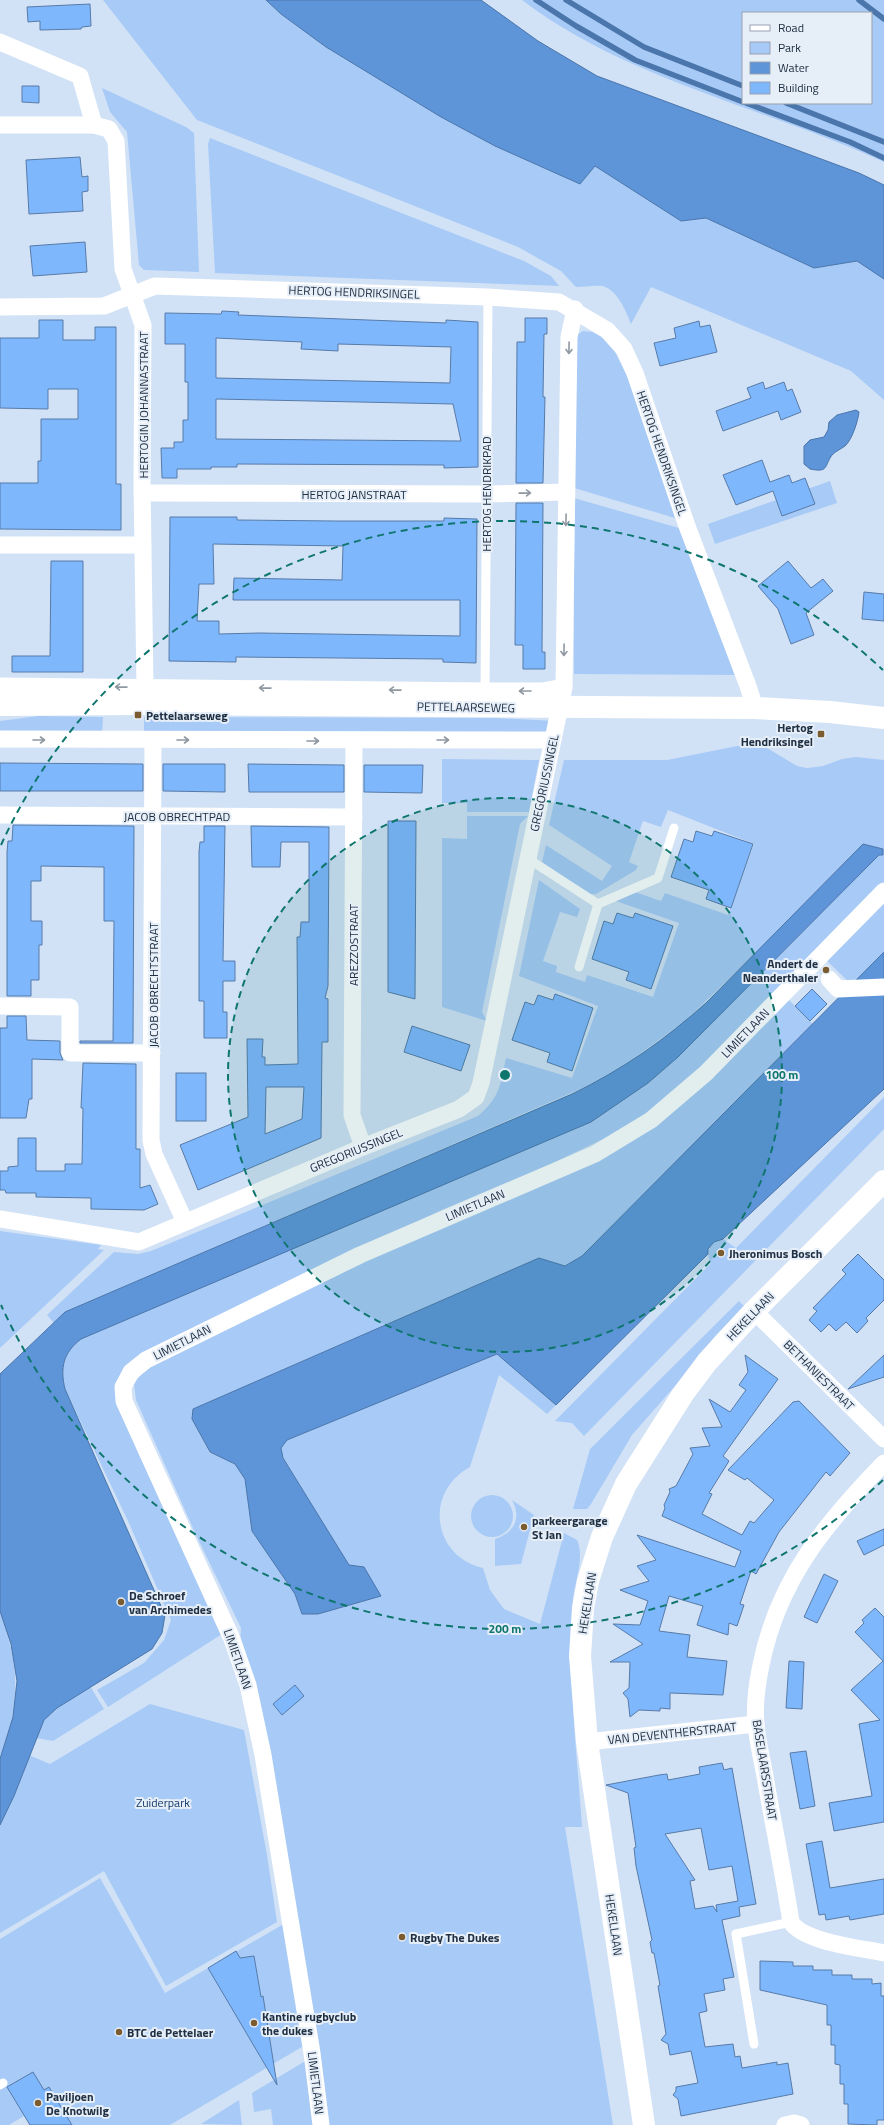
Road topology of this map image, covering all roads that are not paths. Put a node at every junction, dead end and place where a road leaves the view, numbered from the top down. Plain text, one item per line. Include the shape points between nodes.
1 (0, 42) edge
2 (0, 125) edge
3 (102, 127) junction
4 (133, 295) junction
5 (488, 297) junction
6 (0, 307) edge
7 (575, 310) junction
8 (566, 492) junction
9 (142, 493) junction
10 (486, 494) junction
11 (0, 544) edge
12 (143, 545) junction
13 (0, 686) edge
14 (145, 687) junction
15 (564, 687) junction
16 (485, 691) junction
17 (0, 705) edge
18 (559, 708) junction
19 (755, 708) junction
20 (884, 718) edge
21 (0, 739) edge
22 (153, 740) junction
23 (553, 740) junction
24 (354, 741) junction
25 (0, 815) edge
26 (153, 816) junction
27 (354, 817) junction
28 (674, 828) dead end
29 (527, 858) junction
30 (884, 891) edge
31 (598, 904) junction
32 (579, 967) dead end
33 (834, 984) dead end
34 (884, 987) edge
35 (0, 1006) edge
36 (152, 1053) junction
37 (362, 1147) junction
38 (884, 1181) edge
39 (0, 1219) edge
40 (185, 1222) junction
41 (754, 1311) junction
42 (884, 1439) edge
43 (884, 1463) edge
44 (756, 1724) junction
45 (587, 1742) junction
46 (792, 1922) junction
47 (884, 1953) edge
48 (754, 2044) dead end
49 (321, 2125) edge
50 (644, 2125) edge
51 (785, 2125) edge
52 (802, 2125) edge

1 - 3 street, HERTOGIN JOHANNASTRAAT via 80,76
2 - 3 street
3 - 4 street, HERTOGIN JOHANNASTRAAT via 116,141 123,269
4 - 5 street, HERTOG HENDRIKSINGEL via 155,286
4 - 6 street, HERTOG HENDRIKSINGEL via 104,306
4 - 9 street, HERTOGIN JOHANNASTRAAT via 143,325
5 - 7 street, HERTOG HENDRIKSINGEL via 559,302
5 - 10 lane, HERTOG HENDRIKPAD
7 -> 8 street via 569,337
7 - 19 street, HERTOG HENDRIKSINGEL via 607,330 624,348
10 -> 8 street, HERTOG JANSTRAAT
8 -> 15 street
9 - 10 street, HERTOG JANSTRAAT
9 - 12 street, HERTOGIN JOHANNASTRAAT
10 - 16 lane, HERTOG HENDRIKPAD
11 - 12 street
12 - 14 street, HERTOGIN JOHANNASTRAAT
14 -> 13 street, PETTELAARSEWEG
16 -> 14 street, PETTELAARSEWEG
15 -> 16 street, PETTELAARSEWEG via 542,691
15 - 18 street
17 - 18 main road, PETTELAARSEWEG
18 - 19 main road, PETTELAARSEWEG
18 - 23 street, GREGORIUSSINGEL
19 - 20 main road, PETTELAARSEWEG
21 -> 22 street
22 -> 24 street
22 - 26 street, JACOB OBRECHTSTRAAT
24 -> 23 street
23 - 29 street, GREGORIUSSINGEL
24 - 27 street, AREZZOSTRAAT
25 - 26 street, JACOB OBRECHTPAD
26 - 27 street, JACOB OBRECHTPAD
26 - 36 street, JACOB OBRECHTSTRAAT
27 - 37 street, AREZZOSTRAAT via 352,1115
28 - 31 lane via 658,878
29 - 31 lane
29 - 37 street, GREGORIUSSINGEL via 511,945 476,1097 459,1109
30 - 49 street, LIMIETLAAN via 706,1073 651,1120 595,1154 360,1255 197,1334 146,1360 132,1372 123,1387 124,1401 232,1639 248,1685 263,1755 312,2053
31 - 32 lane
33 - 34 street
35 - 36 street via 70,1007 70,1053
36 - 40 street, JACOB OBRECHTSTRAAT via 151,1140 154,1154
37 - 40 street, GREGORIUSSINGEL
38 - 41 main road, HEKELLAAN
39 - 40 street, GREGORIUSSINGEL via 139,1242
41 - 42 street, BETHANIESTRAAT
41 - 45 main road, HEKELLAAN via 707,1362 683,1394 626,1484 602,1537 588,1581 581,1630 580,1656
43 - 44 street, BASELAARSSTRAAT via 848,1500 818,1537 796,1570 764,1647 756,1688
44 - 45 street, VAN DEVENTHERSTRAAT
44 - 46 street, BASELAARSSTRAAT
45 - 50 main road, HEKELLAAN
46 - 47 street via 795,1929 821,1939
46 - 48 lane via 736,1934
51 - 52 street

